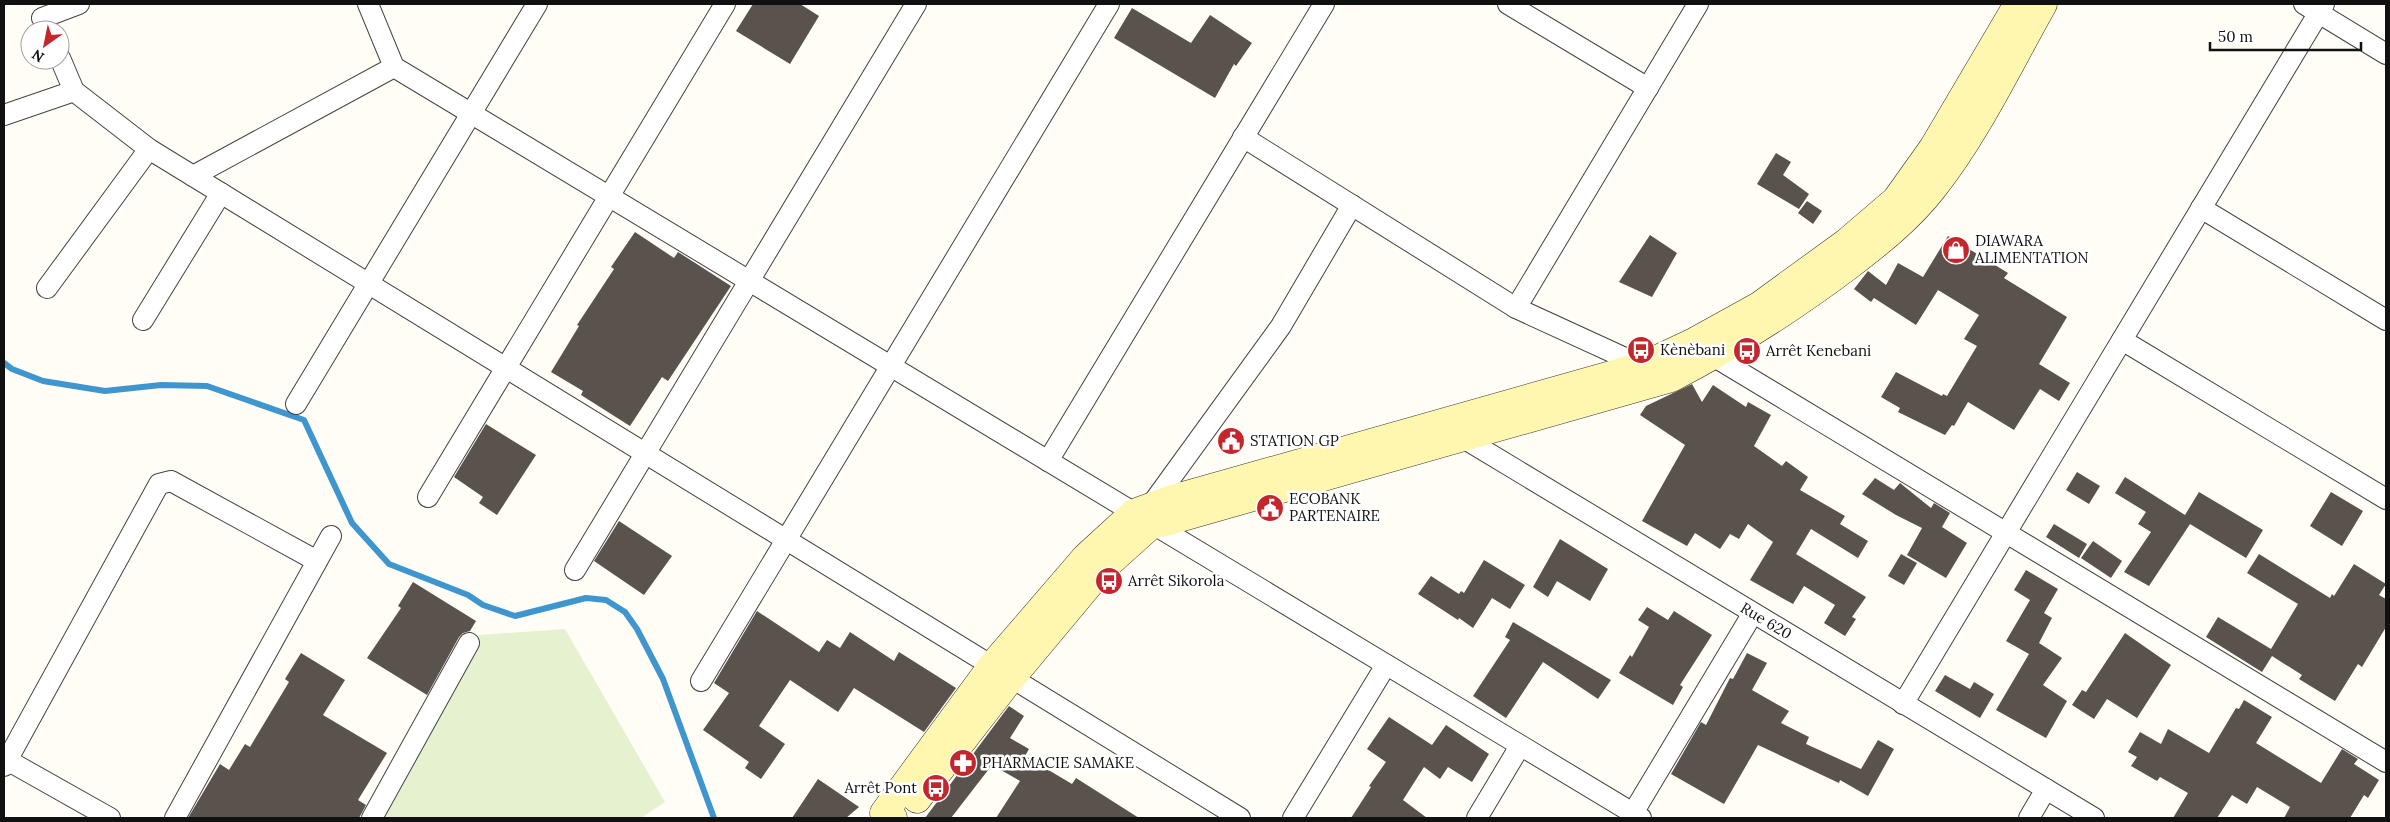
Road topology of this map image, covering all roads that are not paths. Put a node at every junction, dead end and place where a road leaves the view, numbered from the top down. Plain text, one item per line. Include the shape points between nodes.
1 (79, 4) edge
2 (368, 4) edge
3 (537, 4) edge
4 (724, 4) edge
5 (916, 4) edge
6 (1109, 4) edge
7 (1324, 4) edge
8 (1508, 4) edge
9 (1698, 4) edge
10 (2018, 4) edge
11 (2043, 4) edge
12 (2316, 7) edge
13 (42, 17) edge
14 (2386, 54) edge
15 (394, 67) junction
16 (65, 70) edge
17 (1648, 88) junction
18 (74, 91) junction
19 (471, 113) junction
20 (4, 115) edge
21 (1243, 137) junction
22 (149, 149) junction
23 (193, 176) junction
24 (221, 193) junction
25 (609, 196) junction
26 (1352, 205) junction
27 (2201, 208) junction
28 (749, 281) junction
29 (369, 284) junction
30 (47, 288) dead end
31 (1516, 308) junction
32 (143, 320) dead end
33 (2386, 320) edge
34 (2122, 340) junction
35 (1713, 356) junction
36 (890, 366) junction
37 (1643, 366) junction
38 (506, 368) junction
39 (1672, 378) junction
40 (296, 404) dead end
41 (1439, 424) junction
42 (1464, 438) junction
43 (645, 453) junction
44 (1048, 461) junction
45 (428, 497) dead end
46 (2386, 499) edge
47 (1145, 515) junction
48 (2006, 532) junction
49 (331, 536) dead end
50 (786, 540) junction
51 (317, 561) junction
52 (575, 570) dead end
53 (1753, 613) junction
54 (469, 643) dead end
55 (1386, 665) junction
56 (1001, 672) junction
57 (701, 682) dead end
58 (1903, 704) junction
59 (1520, 746) junction
60 (2386, 762) edge
61 (5, 763) edge
62 (2046, 790) junction
63 (1637, 816) edge
64 (892, 817) edge
65 (110, 818) edge
66 (175, 818) edge
67 (372, 818) edge
68 (1240, 818) edge
69 (1293, 818) edge
70 (1476, 818) edge
71 (2029, 818) edge
72 (2094, 818) edge

1 - 13 street
2 - 15 street
3 - 19 street
4 - 25 street
5 - 28 street
6 - 36 street
7 - 21 street
8 - 17 street
9 - 17 street
10 - 37 main road via 1932,148 1896,200 1847,242 1759,306
11 - 35 main road via 1955,159 1912,212 1810,295
12 - 14 street
12 - 27 street
15 - 19 street
15 - 23 street
16 - 18 street
17 - 31 street
18 - 20 street
18 - 22 street
19 - 25 street
19 - 29 street
21 - 26 street
21 - 44 street
22 - 23 street
22 - 30 street
23 - 24 street
24 - 29 street
24 - 32 street
25 - 28 street
25 - 38 street
26 - 31 street
26 - 47 street via 1280,326
27 - 33 street
27 - 34 street
28 - 36 street
28 - 43 street
29 - 38 street
29 - 40 street
31 - 37 street
34 - 46 street
34 - 48 street
35 - 39 main road
35 - 48 street
36 - 44 street
36 - 50 street
37 - 39 street
37 - 41 main road
38 - 43 street
38 - 45 street
39 - 42 main road
41 - 42 street, Rue 620
41 - 47 main road via 1169,500
42 - 47 main road via 1165,522
42 - 53 street, Rue 620
43 - 50 street
43 - 52 street
44 - 47 street
47 - 55 street
47 - 56 main road via 1102,569
48 - 58 street
48 - 60 street
49 - 51 street
50 - 56 street
50 - 57 street
51 - 61 street via 171,481 159,484
51 - 66 street
53 - 58 street, Rue 620
53 - 63 street
54 - 67 street
55 - 59 street
55 - 69 street
56 - 64 main road
56 - 68 street
58 - 62 street, Rue 620
59 - 63 street
59 - 70 street
61 - 65 street
62 - 71 street
62 - 72 street, Rue 620

